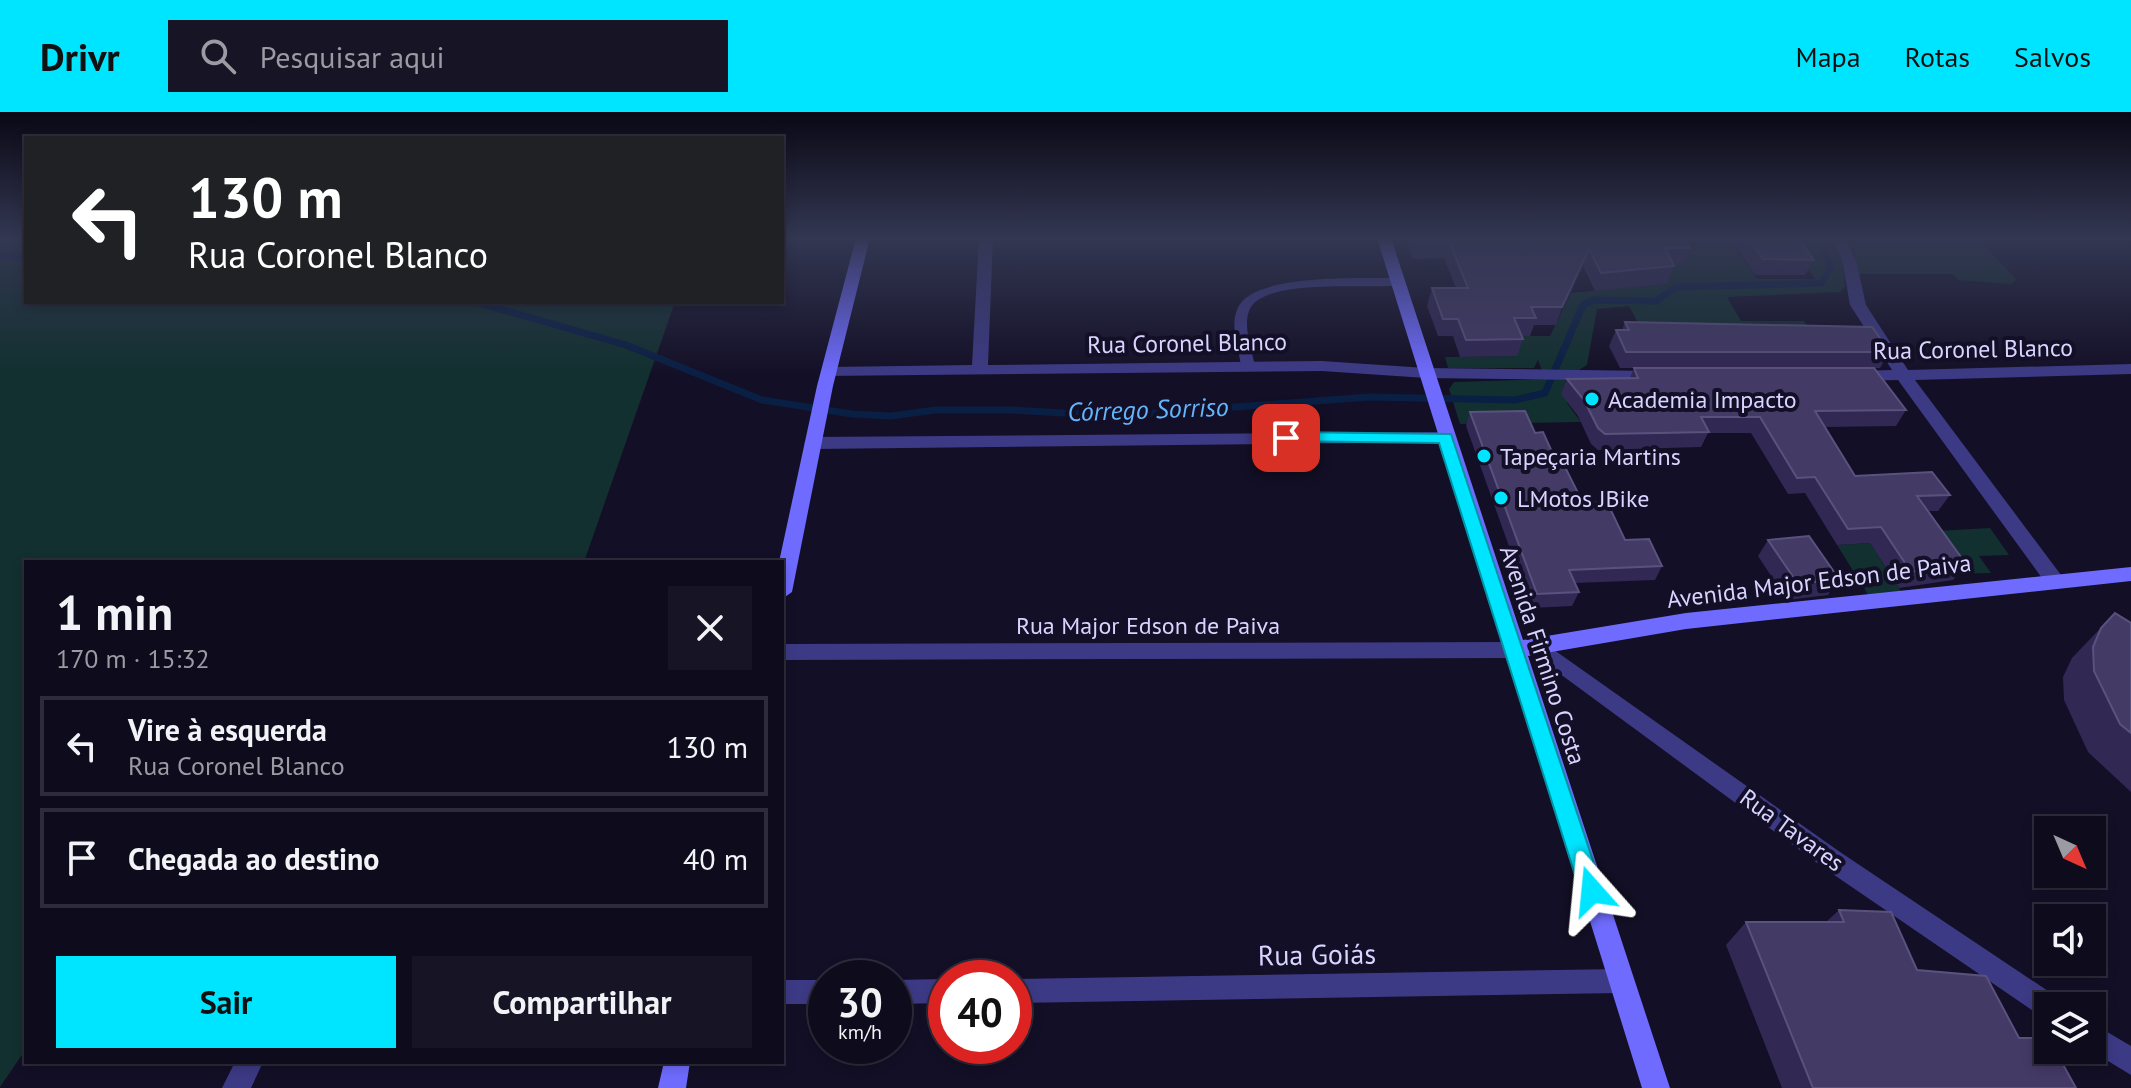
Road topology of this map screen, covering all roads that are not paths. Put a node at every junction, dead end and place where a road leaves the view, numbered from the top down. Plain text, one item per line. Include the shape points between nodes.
1 (851, 284) edge
2 (984, 284) edge
3 (1364, 284) edge
4 (1398, 284) edge
5 (1854, 284) edge
6 (1248, 366) junction
7 (2131, 369) edge
8 (980, 370) junction
9 (1669, 376) edge
10 (1842, 376) edge
11 (1904, 376) junction
12 (1427, 377) junction
13 (827, 379) junction
14 (1442, 428) junction
15 (813, 443) junction
16 (2131, 574) edge
17 (2054, 580) junction
18 (784, 582) edge
19 (1540, 648) junction
20 (1514, 650) junction
21 (784, 652) edge
22 (1621, 981) junction
23 (1032, 991) edge
24 (784, 992) edge
25 (808, 992) edge
26 (2034, 997) edge
27 (2106, 1045) edge
28 (2131, 1062) edge
29 (249, 1064) edge
30 (677, 1064) edge
31 (236, 1088) edge
32 (672, 1088) edge
33 (1656, 1088) edge

1 - 13 street
2 - 8 street
3 - 6 lane via 1288,287 1253,297 1241,318
4 - 12 street, Avenida Firmino Costa
5 - 11 street via 1858,305
6 - 8 street, Rua Coronel Blanco
6 - 12 street, Rua Coronel Blanco via 1322,366
7 - 11 street, Rua Coronel Blanco
8 - 13 street, Rua Coronel Blanco
9 - 12 street, Rua Coronel Blanco
10 - 11 street, Rua Coronel Blanco
11 - 17 street
12 - 14 street, Avenida Firmino Costa
13 - 15 street
14 - 15 street
14 - 20 street, Avenida Firmino Costa
15 - 18 street
16 - 17 street, Avenida Major Edson de Paiva
17 - 19 street, Avenida Major Edson de Paiva via 1686,621
19 - 20 street, Avenida Major Edson de Paiva
19 - 26 street, Rua Tavares via 1832,860
20 - 21 street, Rua Major Edson de Paiva
20 - 22 street, Avenida Firmino Costa
22 - 23 street, Rua Goiás
22 - 33 street, Avenida Firmino Costa
24 - 25 street
27 - 28 street
29 - 31 street
30 - 32 street

